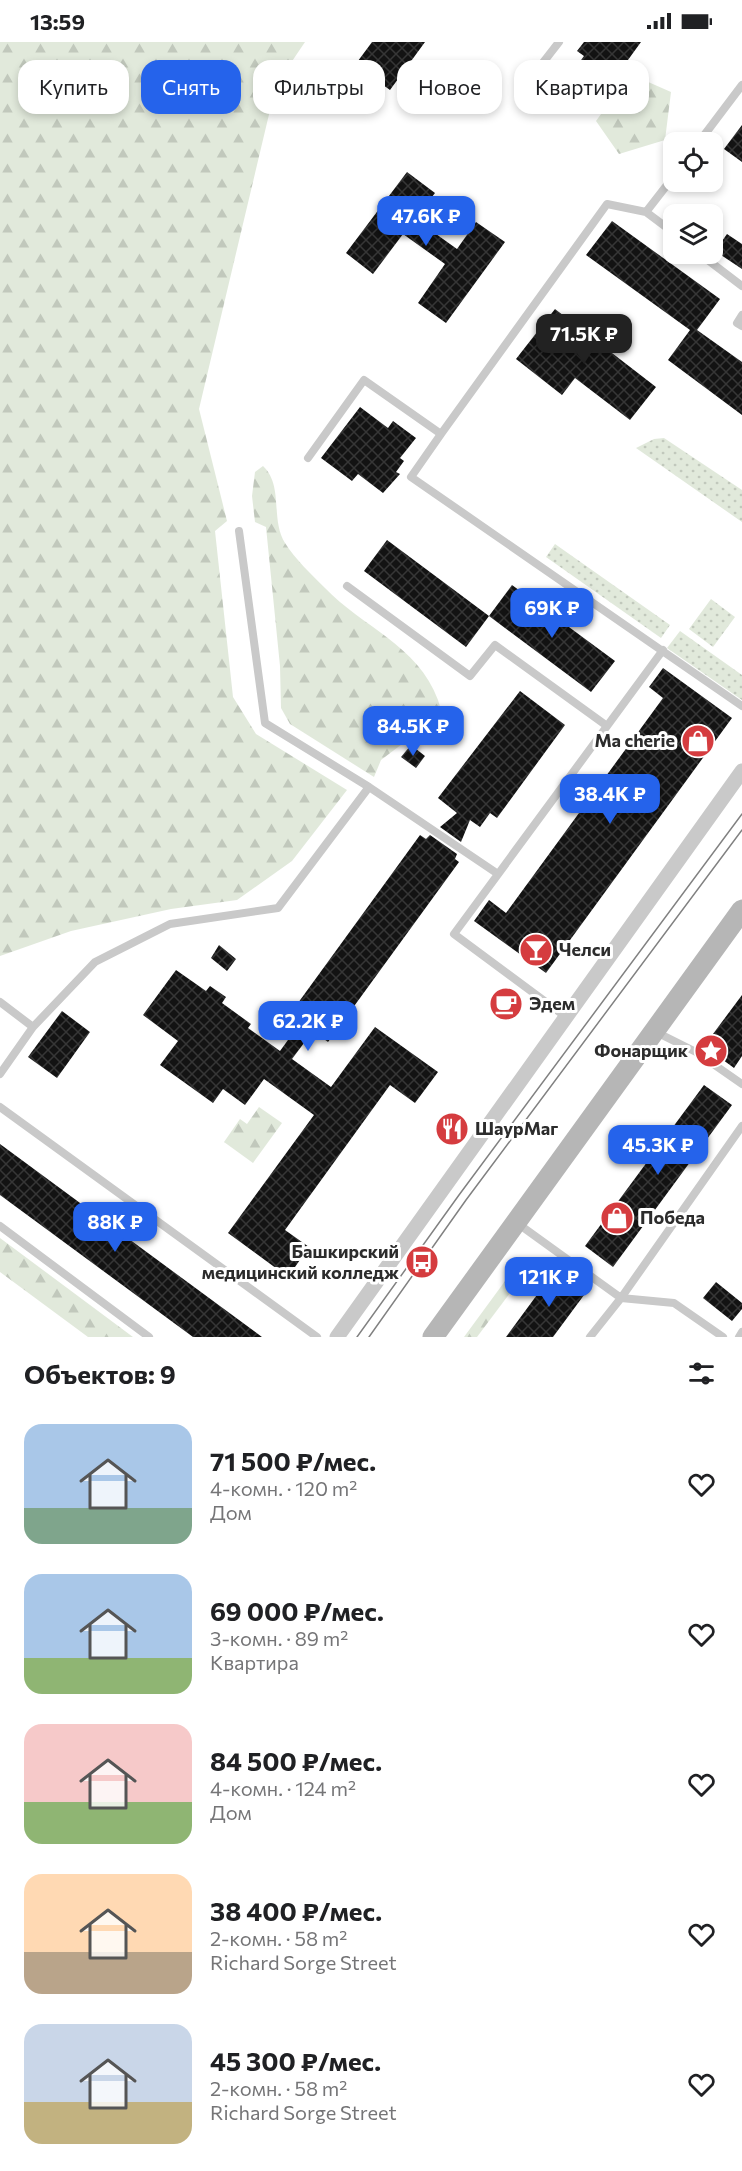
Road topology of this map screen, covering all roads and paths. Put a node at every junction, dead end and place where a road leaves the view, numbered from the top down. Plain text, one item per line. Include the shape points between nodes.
1 (559, 42) edge
2 (545, 60) edge
3 (742, 85) edge
4 (707, 132) edge
5 (663, 190) edge
6 (646, 212) junction
7 (663, 225) edge
8 (713, 264) edge
9 (742, 286) edge
10 (742, 315) edge
11 (742, 326) edge
12 (441, 434) junction
13 (308, 458) dead end
14 (239, 531) dead end
15 (347, 586) dead end
16 (663, 650) junction
17 (742, 706) edge
18 (607, 726) junction
19 (742, 771) edge
20 (369, 787) junction
21 (498, 874) junction
22 (742, 910) edge
23 (0, 1002) edge
24 (566, 1017) junction
25 (33, 1027) junction
26 (655, 1032) junction
27 (0, 1074) edge
28 (742, 1084) edge
29 (0, 1107) edge
30 (742, 1126) edge
31 (516, 1222) junction
32 (0, 1226) edge
33 (621, 1298) junction
34 (742, 1332) edge
35 (149, 1337) edge
36 (317, 1337) edge
37 (337, 1337) edge
38 (433, 1337) edge
39 (590, 1337) edge
40 (723, 1337) edge
41 (738, 1337) edge

1 - 2 lane
3 - 4 lane
5 - 6 lane
6 - 7 lane
6 - 12 lane via 607,204
8 - 9 lane
10 - 11 lane via 737,323
12 - 13 lane via 364,380
12 - 16 lane via 411,477
14 - 20 lane via 265,723
15 - 18 lane via 470,676 495,645
16 - 17 lane
16 - 18 lane
18 - 21 lane
19 - 24 street
20 - 21 lane
20 - 25 lane via 278,908 170,924 95,962
21 - 24 lane via 454,934
22 - 26 main road
23 - 25 lane
24 - 37 street
25 - 27 lane
26 - 28 lane via 696,1052
26 - 31 main road
29 - 36 lane
30 - 33 lane
31 - 33 lane
31 - 38 main road
32 - 35 lane
33 - 39 lane
33 - 40 lane via 674,1303
34 - 41 lane

